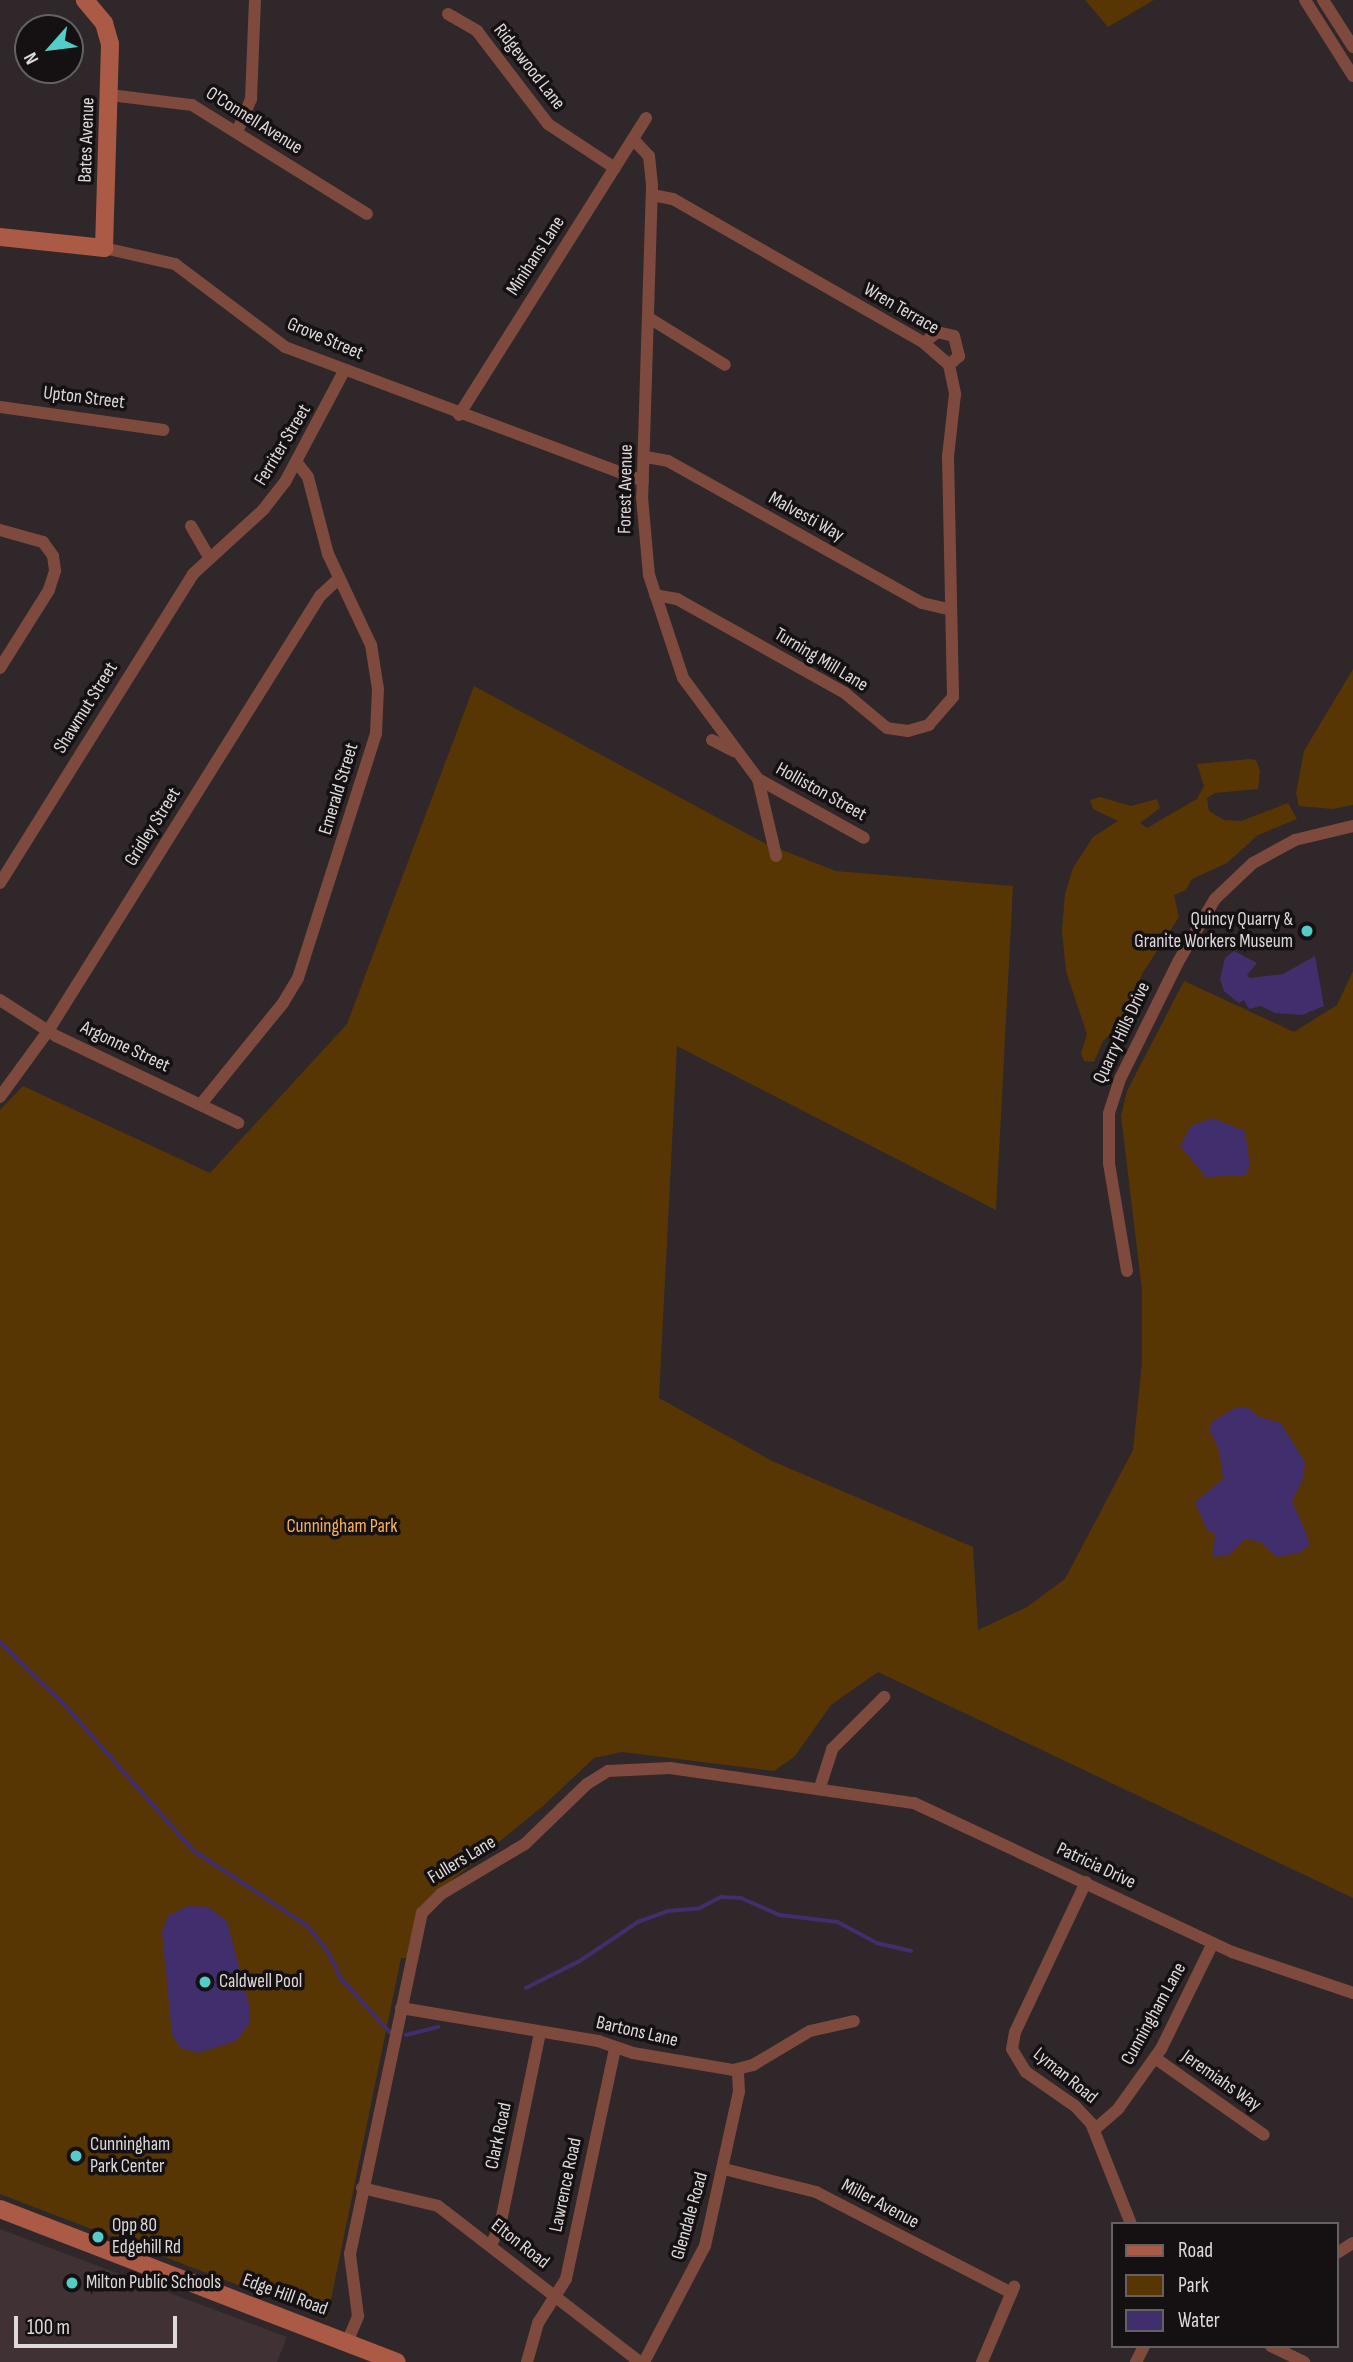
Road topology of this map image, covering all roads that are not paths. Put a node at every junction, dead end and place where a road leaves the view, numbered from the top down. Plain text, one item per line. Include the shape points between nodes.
1 (85, 0) edge
2 (255, 0) edge
3 (1305, 0) edge
4 (1324, 0) edge
5 (448, 15) dead end
6 (1353, 47) edge
7 (1353, 76) edge
8 (110, 95) junction
9 (646, 118) dead end
10 (237, 132) junction
11 (633, 139) junction
12 (615, 168) junction
13 (652, 195) junction
14 (367, 214) dead end
15 (0, 237) edge
16 (104, 248) junction
17 (649, 318) junction
18 (924, 343) junction
19 (725, 365) dead end
20 (949, 365) junction
21 (344, 371) junction
22 (0, 407) edge
23 (459, 415) junction
24 (163, 430) dead end
25 (646, 457) junction
26 (297, 463) junction
27 (643, 481) junction
28 (191, 526) dead end
29 (0, 530) edge
30 (208, 556) junction
31 (339, 578) junction
32 (655, 596) junction
33 (949, 609) junction
34 (0, 668) edge
35 (712, 740) dead end
36 (737, 753) junction
37 (758, 779) junction
38 (1353, 826) edge
39 (864, 838) dead end
40 (776, 856) dead end
41 (0, 883) edge
42 (0, 1000) edge
43 (48, 1031) junction
44 (0, 1097) edge
45 (201, 1104) junction
46 (238, 1123) dead end
47 (1127, 1271) dead end
48 (884, 1697) dead end
49 (820, 1787) junction
50 (1086, 1882) junction
51 (1213, 1943) junction
52 (1353, 1993) edge
53 (401, 2008) junction
54 (854, 2021) dead end
55 (540, 2032) junction
56 (615, 2048) junction
57 (1155, 2058) junction
58 (738, 2070) junction
59 (1094, 2130) junction
60 (1264, 2135) dead end
61 (724, 2169) junction
62 (362, 2188) junction
63 (0, 2209) edge
64 (1131, 2222) edge
65 (491, 2245) junction
66 (557, 2296) junction
67 (348, 2340) junction
68 (1283, 2354) edge
69 (397, 2362) edge
70 (527, 2362) edge
71 (642, 2362) edge
72 (982, 2362) edge
73 (1304, 2362) edge

1 - 8 street, Bates Avenue via 109,35
2 - 10 street via 251,99
3 - 7 street
4 - 6 street
5 - 12 street, Ridgewood Lane via 478,31 548,124
8 - 10 street, O'Connell Avenue via 186,103
8 - 16 street, Bates Avenue
9 - 11 street, Minihans Lane
10 - 14 street, O'Connell Avenue
11 - 12 street, Minihans Lane
11 - 13 street, Forest Avenue via 649,156
12 - 23 street, Minihans Lane
13 - 17 street, Forest Avenue
13 - 18 street, Wren Terrace via 673,199
15 - 16 street, Grove Street
16 - 21 street, Grove Street via 175,264 274,341
17 - 19 street
17 - 25 street, Forest Avenue
18 - 20 street, Wren Terrace
18 - 20 street via 937,332 954,336 959,356
20 - 33 street via 955,394 948,456
21 - 23 street, Grove Street
21 - 26 street, Ferriter Street
22 - 24 street, Upton Street
23 - 27 street, Grove Street
25 - 27 street, Forest Avenue
25 - 33 street, Malvesti Way via 668,461 922,603
26 - 30 street, Ferriter Street via 270,503
26 - 31 street, Emerald Street via 306,472
27 - 32 street, Forest Avenue via 645,552
28 - 30 street
29 - 34 street via 43,542 53,556 55,571 49,590
30 - 41 street, Shawmut Street
31 - 43 street, Gridley Street via 320,596
31 - 45 street, Emerald Street via 363,624 373,656 378,700 374,744 298,978
32 - 33 street, Turning Mill Lane via 677,599 852,698 881,724 901,731 936,721 953,697
32 - 36 street, Forest Avenue via 683,678
35 - 36 street
36 - 37 street, Forest Avenue
37 - 39 street, Holliston Street
37 - 40 street, Forest Avenue
38 - 47 street, Quarry Hills Drive via 1285,844 1253,863 1215,899 1178,962 1117,1086 1109,1113 1110,1175
42 - 43 street, Argonne Street
43 - 44 street, Gridley Street
43 - 45 street, Argonne Street
45 - 46 street, Argonne Street
48 - 49 street via 832,1749
49 - 50 street, Patricia Drive via 914,1803
49 - 53 street, Fullers Lane via 650,1766 602,1774 516,1850 430,1903 420,1920
50 - 51 street, Patricia Drive
50 - 59 street, Lyman Road via 1015,2032 1012,2049 1026,2072 1075,2106
51 - 52 street, Patricia Drive
51 - 57 street, Cunningham Lane
53 - 55 street, Bartons Lane
53 - 62 street, Fullers Lane
54 - 58 street via 803,2034
55 - 56 street, Bartons Lane
55 - 65 street, Clark Road via 500,2226
56 - 58 street, Bartons Lane
56 - 66 street, Lawrence Road via 566,2279
57 - 59 street, Cunningham Lane via 1118,2109
57 - 60 street, Jeremiahs Way
58 - 61 street, Glendale Road via 739,2092
59 - 64 street, Lyman Road
61 - 71 street, Glendale Road via 699,2260
61 - 72 street, Miller Avenue via 808,2188 1013,2290
62 - 65 street, Elton Road via 433,2203
62 - 67 street, Fullers Lane via 349,2266 358,2316
63 - 67 street, Edge Hill Road
65 - 66 street, Elton Road
66 - 70 street, Lawrence Road via 534,2331
66 - 71 street, Elton Road
67 - 69 street, Edge Hill Road
68 - 73 street

